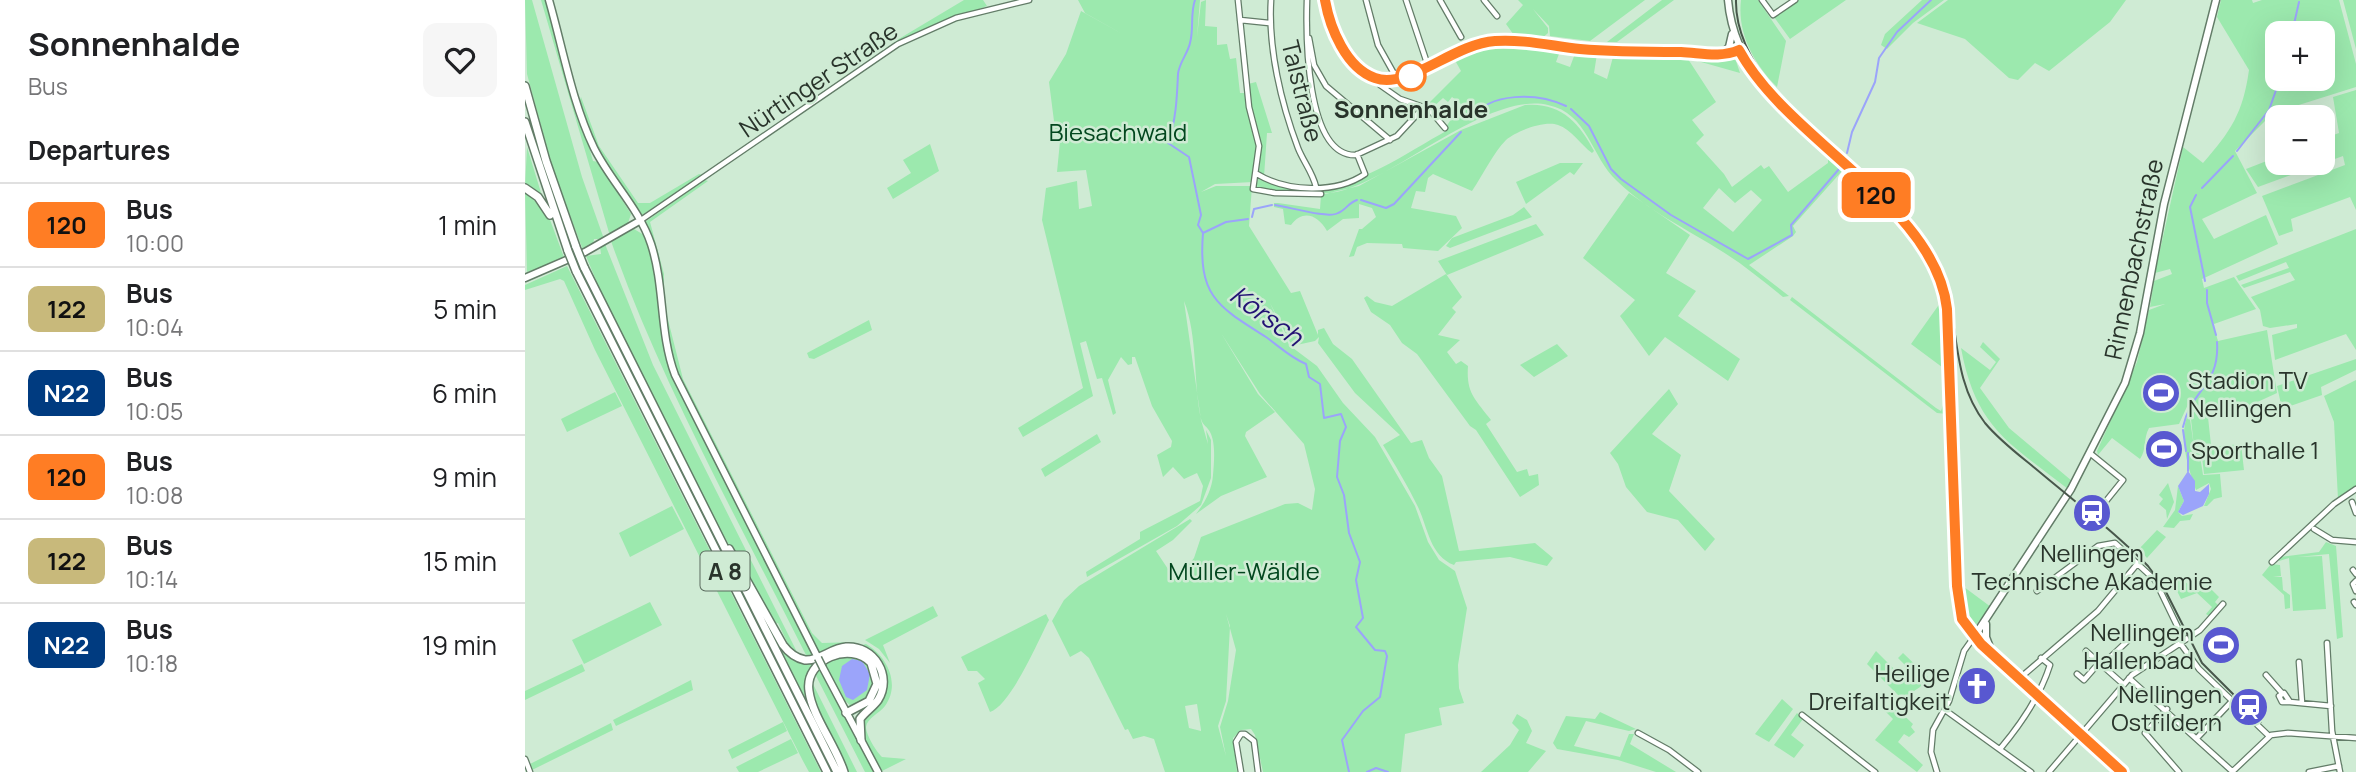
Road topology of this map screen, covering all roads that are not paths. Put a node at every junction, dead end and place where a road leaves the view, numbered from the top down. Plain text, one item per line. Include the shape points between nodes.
1 (549, 0) edge
2 (1030, 0) edge
3 (1238, 0) edge
4 (1271, 0) edge
5 (1307, 0) edge
6 (1325, 0) edge
7 (1366, 0) edge
8 (1406, 0) edge
9 (1440, 0) edge
10 (1484, 0) edge
11 (1728, 0) edge
12 (1762, 0) edge
13 (1795, 0) edge
14 (2217, 0) edge
15 (1497, 16) dead end
16 (1240, 20) junction
17 (1269, 23) junction
18 (1732, 28) junction
19 (1308, 37) junction
20 (1461, 37) dead end
21 (1739, 50) junction
22 (1720, 55) junction
23 (1428, 66) junction
24 (1379, 79) junction
25 (1397, 80) junction
26 (525, 86) edge
27 (1425, 107) junction
28 (525, 122) edge
29 (1445, 128) dead end
30 (1390, 140) junction
31 (1357, 154) junction
32 (1257, 174) junction
33 (1316, 187) junction
34 (525, 188) edge
35 (1321, 194) dead end
36 (641, 220) junction
37 (563, 238) junction
38 (572, 249) junction
39 (525, 278) edge
40 (2091, 454) junction
41 (2356, 489) edge
42 (2352, 502) dead end
43 (2098, 511) dead end
44 (2356, 513) edge
45 (712, 526) junction
46 (2313, 530) dead end
47 (2356, 542) edge
48 (2272, 562) dead end
49 (2138, 563) junction
50 (2356, 581) edge
51 (2037, 591) dead end
52 (2356, 591) edge
53 (2223, 604) dead end
54 (1987, 622) junction
55 (2137, 632) dead end
56 (1975, 637) junction
57 (2182, 641) junction
58 (2327, 643) dead end
59 (2086, 651) dead end
60 (1994, 655) junction
61 (2041, 658) junction
62 (2299, 662) dead end
63 (2100, 665) junction
64 (2077, 674) dead end
65 (2266, 675) dead end
66 (2020, 678) junction
67 (2129, 678) junction
68 (2123, 684) junction
69 (2037, 694) junction
70 (2234, 699) junction
71 (2302, 703) junction
72 (2331, 706) junction
73 (2167, 709) junction
74 (1945, 710) junction
75 (866, 711) junction
76 (847, 715) junction
77 (1801, 715) dead end
78 (1639, 733) dead end
79 (2081, 734) junction
80 (2269, 736) junction
81 (2333, 737) junction
82 (2197, 738) junction
83 (2356, 738) edge
84 (861, 740) junction
85 (2000, 749) junction
86 (525, 759) edge
87 (2339, 769) edge
88 (877, 770) edge
89 (530, 772) edge
90 (827, 772) edge
91 (837, 772) edge
92 (844, 772) edge
93 (1241, 772) edge
94 (1258, 772) edge
95 (1698, 772) edge
96 (1875, 772) edge
97 (1937, 772) edge
98 (2031, 772) edge
99 (2049, 772) edge
100 (2122, 772) edge
101 (2179, 772) edge
102 (2232, 772) edge
103 (2309, 772) edge

1 - 36 main road via 588,133 607,172
2 - 36 street, Nürtinger Straße via 956,18 898,44
3 - 16 street
4 - 17 street, Talstraße
5 - 19 street
6 - 24 main road via 1332,27 1345,50 1363,71
7 - 25 street via 1378,45
8 - 23 street
9 - 20 street
10 - 15 street
11 - 18 main road
12 - 13 street via 1772,14
14 - 40 main road, Rinnenbachstraße via 2164,204 2137,345 2119,397
16 - 17 street
16 - 32 street via 1249,107 1259,142
17 - 33 street, Talstraße via 1287,111
18 - 21 main road
18 - 22 main road via 1729,47
19 - 30 street via 1314,65 1326,86
19 - 31 street via 1309,81 1323,126 1344,152
21 - 22 main road
21 - 56 main road via 1786,109 1908,228 1939,273 1947,309 1958,600 1964,622
22 - 23 main road via 1511,41 1464,47
23 - 25 main road
24 - 25 main road
24 - 27 street via 1380,86 1399,98
26 - 38 highway, A 8
27 - 29 street
27 - 30 street
28 - 37 highway, A 8
30 - 31 street
31 - 33 street via 1364,175 1343,184
32 - 33 street via 1277,184
32 - 35 street via 1253,189
34 - 37 highway via 544,204
36 - 39 main road via 585,252
36 - 76 main road, bridge via 656,261 663,334 678,380
37 - 38 highway, A 8
38 - 45 highway, A 8, bridge
38 - 90 highway, A 8, bridge via 576,271
40 - 43 street via 2124,481
40 - 54 main road, Rinnenbachstraße
41 - 48 street
42 - 44 street
45 - 75 highway via 788,651 809,660 841,648 856,648 876,660 882,690
45 - 91 highway, A 8
46 - 47 street via 2332,540
49 - 51 street via 2116,543 2102,544
49 - 57 street via 2157,583
49 - 61 street via 2094,614
50 - 52 street
53 - 57 street
54 - 56 main road, Rinnenbachstraße
54 - 60 main road via 1986,637
55 - 63 street
56 - 60 main road
56 - 74 street, Rinnenbachstraße via 1964,651
57 - 67 street
57 - 70 street via 2199,669
58 - 72 street
59 - 63 street
60 - 66 main road
61 - 66 street
61 - 69 street via 2050,666
62 - 71 street
63 - 64 street via 2084,680
63 - 68 street
65 - 71 street via 2290,702
66 - 69 main road
67 - 68 street
67 - 73 street
68 - 79 street
69 - 79 main road
69 - 85 street
70 - 80 street
70 - 82 street
71 - 72 street
72 - 81 street
73 - 82 street
73 - 101 street via 2145,733
74 - 85 street
74 - 97 street, Rinnenbachstraße via 1931,741
75 - 76 highway
75 - 84 highway via 859,722
76 - 84 main road
76 - 92 highway via 870,699 877,679 869,660 850,652 819,665 809,685
77 - 96 street
78 - 95 street
79 - 99 street
79 - 100 main road
80 - 81 street
80 - 102 street
81 - 83 street
81 - 87 street
82 - 102 street
84 - 88 main road
85 - 98 street
86 - 89 street
87 - 103 street
93 - 94 street via 1236,742 1245,733 1254,741

